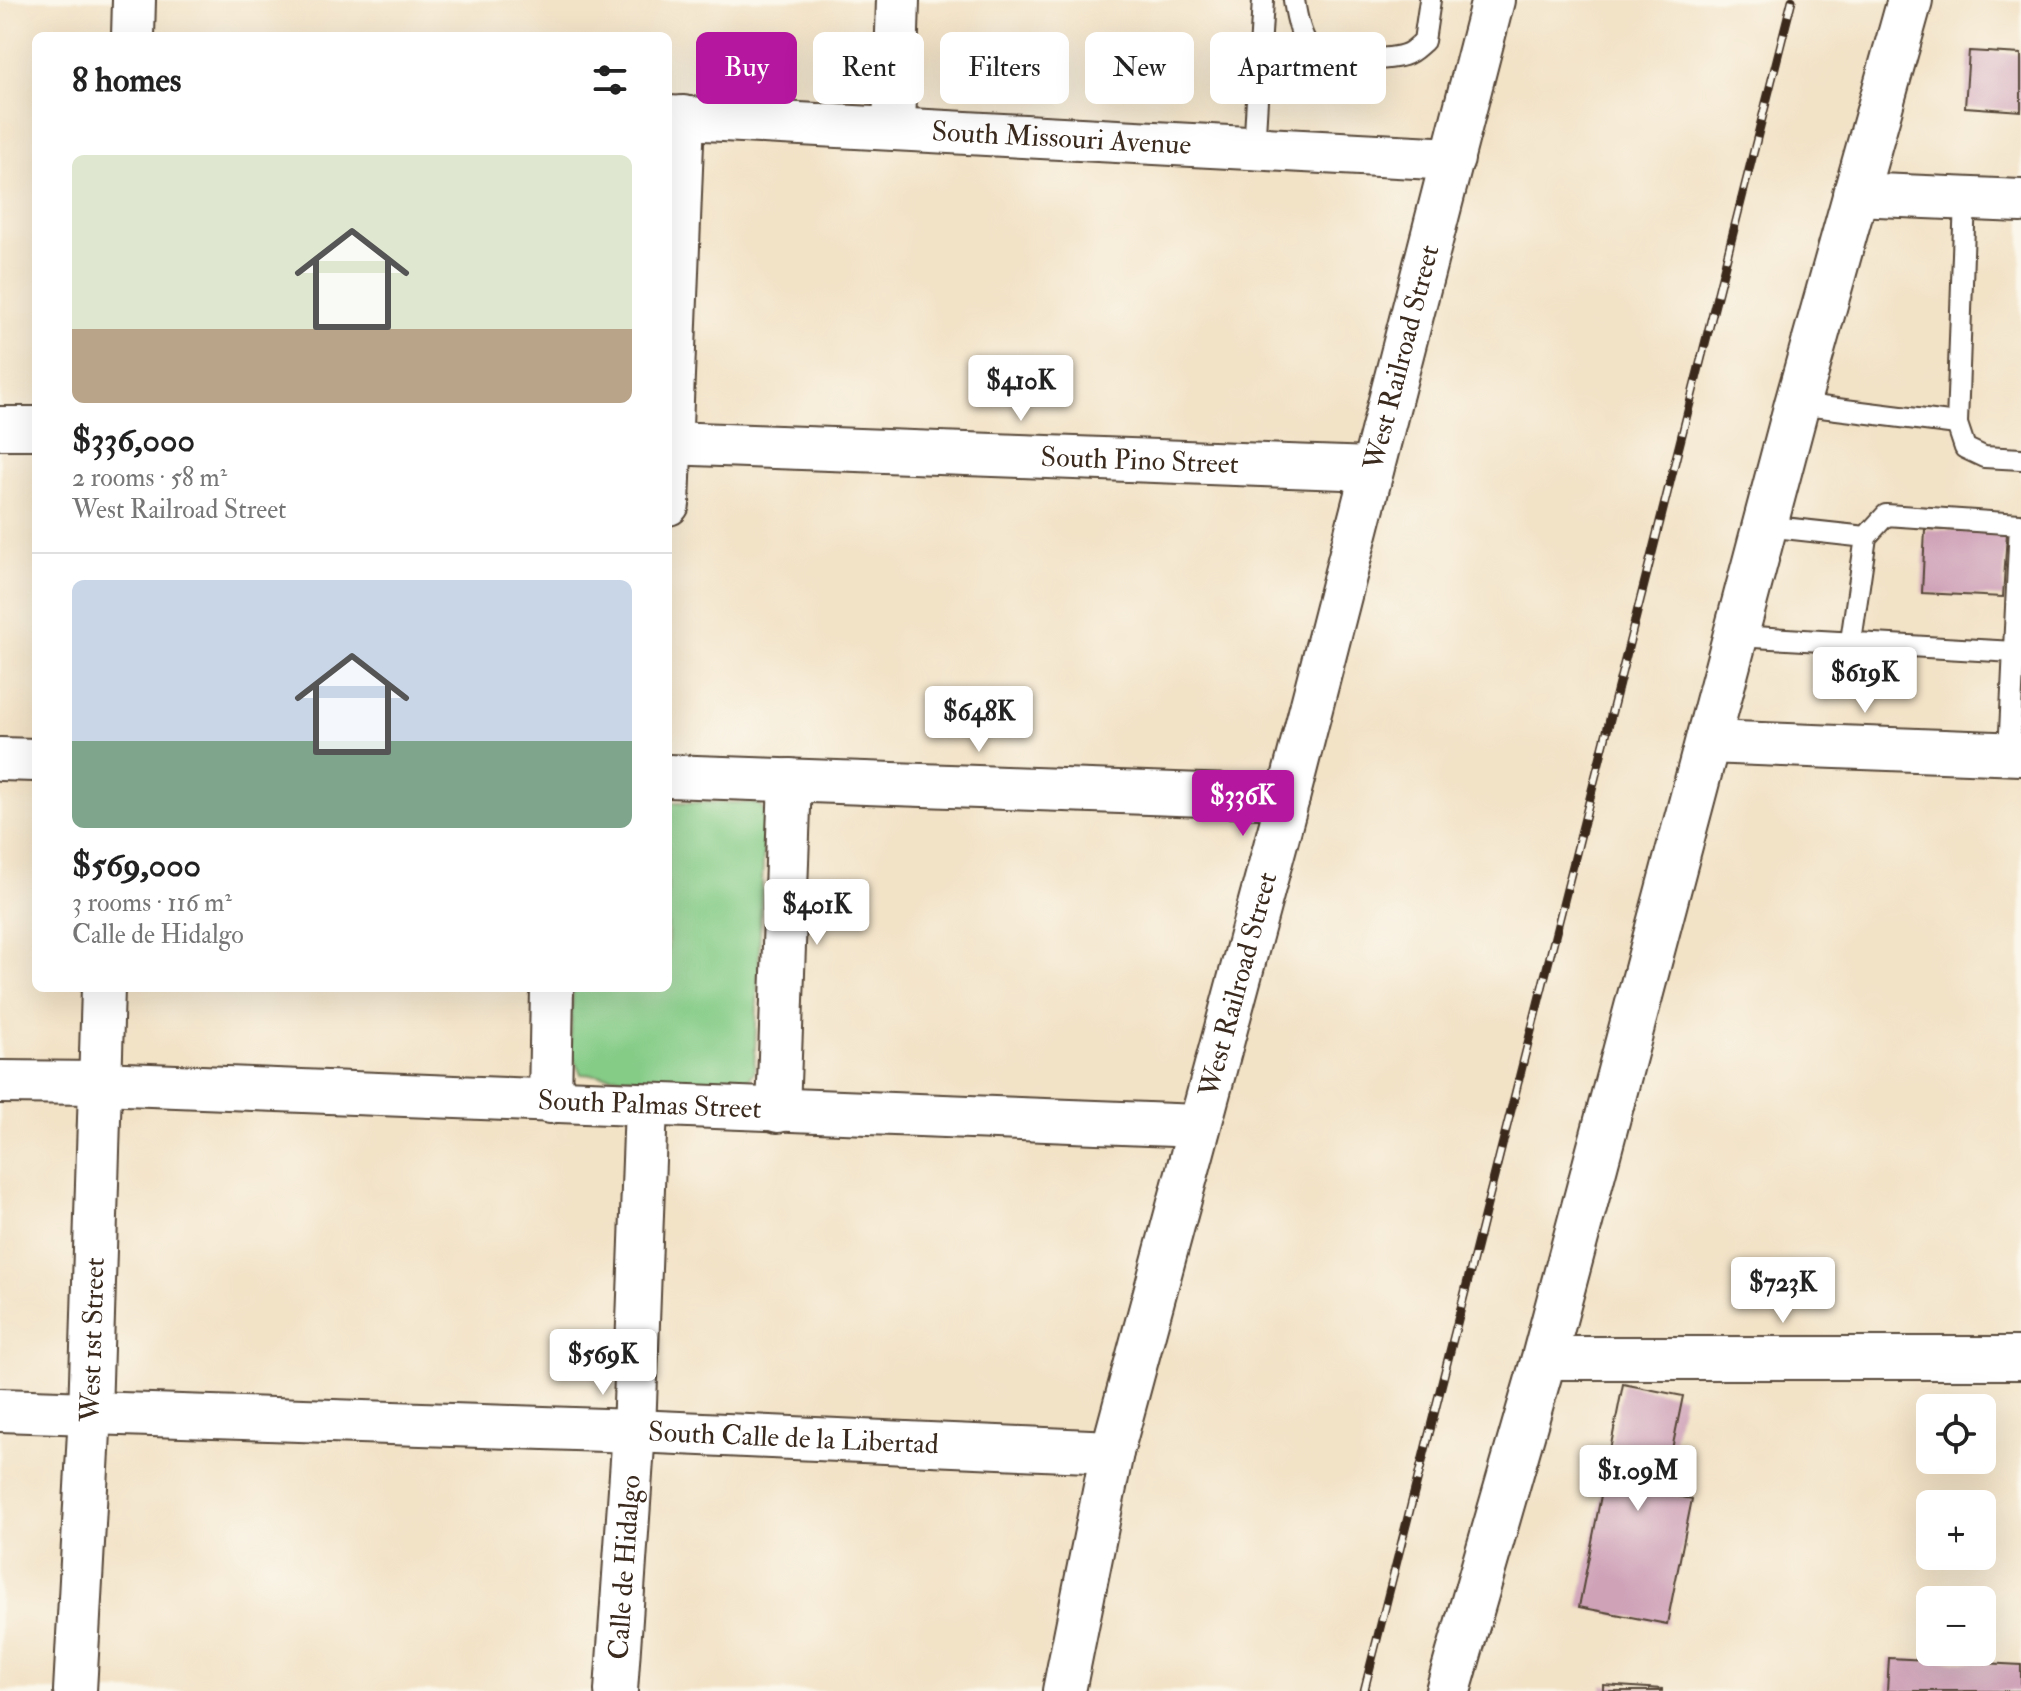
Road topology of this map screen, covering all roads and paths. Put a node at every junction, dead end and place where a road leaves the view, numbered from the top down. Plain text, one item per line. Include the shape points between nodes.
1 (134, 0) edge
2 (898, 0) edge
3 (1263, 0) edge
4 (1294, 0) edge
5 (1430, 0) edge
6 (1493, 0) edge
7 (1910, 0) edge
8 (133, 32) edge
9 (676, 117) edge
10 (894, 128) junction
11 (1254, 150) junction
12 (1453, 159) junction
13 (1854, 194) junction
14 (1965, 198) junction
15 (2021, 201) edge
16 (672, 303) edge
17 (1797, 404) junction
18 (1957, 424) junction
19 (0, 428) edge
20 (32, 428) edge
21 (672, 443) edge
22 (2021, 459) edge
23 (1372, 469) junction
24 (1765, 526) junction
25 (1866, 537) junction
26 (1736, 636) junction
27 (1851, 641) junction
28 (2014, 652) junction
29 (1707, 742) junction
30 (2015, 753) edge
31 (0, 759) edge
32 (32, 760) edge
33 (672, 776) edge
34 (790, 780) junction
35 (1288, 798) junction
36 (103, 992) edge
37 (552, 992) edge
38 (0, 1082) edge
39 (100, 1083) junction
40 (550, 1102) junction
41 (646, 1106) junction
42 (778, 1111) junction
43 (1199, 1126) junction
44 (1544, 1358) junction
45 (2021, 1358) edge
46 (0, 1410) edge
47 (90, 1413) junction
48 (634, 1431) junction
49 (1112, 1452) junction
50 (75, 1691) edge
51 (616, 1691) edge
52 (1064, 1691) edge
53 (1448, 1691) edge

1 - 8 street
2 - 10 street
3 - 11 lane
4 - 5 lane via 1309,48 1322,57 1389,58 1408,54 1424,41
6 - 12 street, West Railroad Street
7 - 13 main road
9 - 10 street, South Missouri Avenue
9 - 16 street
10 - 11 street, South Missouri Avenue
11 - 12 street, South Missouri Avenue
12 - 23 street, West Railroad Street
13 - 14 street
13 - 17 main road
14 - 15 street
14 - 18 lane
17 - 18 lane
17 - 24 main road
18 - 22 lane via 1965,448 1984,457
19 - 20 street
21 - 23 street, South Pino Street
23 - 35 street, West Railroad Street
24 - 25 lane
24 - 26 main road
25 - 27 lane
25 - 28 lane via 1886,515 2020,524
26 - 27 lane
26 - 29 main road
27 - 28 lane
28 - 30 lane
29 - 30 street
29 - 44 main road
31 - 32 street
33 - 34 street
34 - 35 street
34 - 42 street
35 - 43 street, West Railroad Street
36 - 39 street, West 1st Street
37 - 40 street
38 - 39 street, South Palmas Street
39 - 40 street, South Palmas Street
39 - 47 street, West 1st Street
40 - 41 street, South Palmas Street
41 - 42 street, South Palmas Street
41 - 48 street, Calle de Hidalgo
42 - 43 street, South Palmas Street
43 - 49 street, West Railroad Street
44 - 45 street
44 - 53 main road
46 - 47 street, South Calle de la Libertad
47 - 48 street, South Calle de la Libertad
47 - 50 street, West 1st Street
48 - 49 street, South Calle de la Libertad
48 - 51 street, Calle de Hidalgo
49 - 52 street, West Railroad Street

